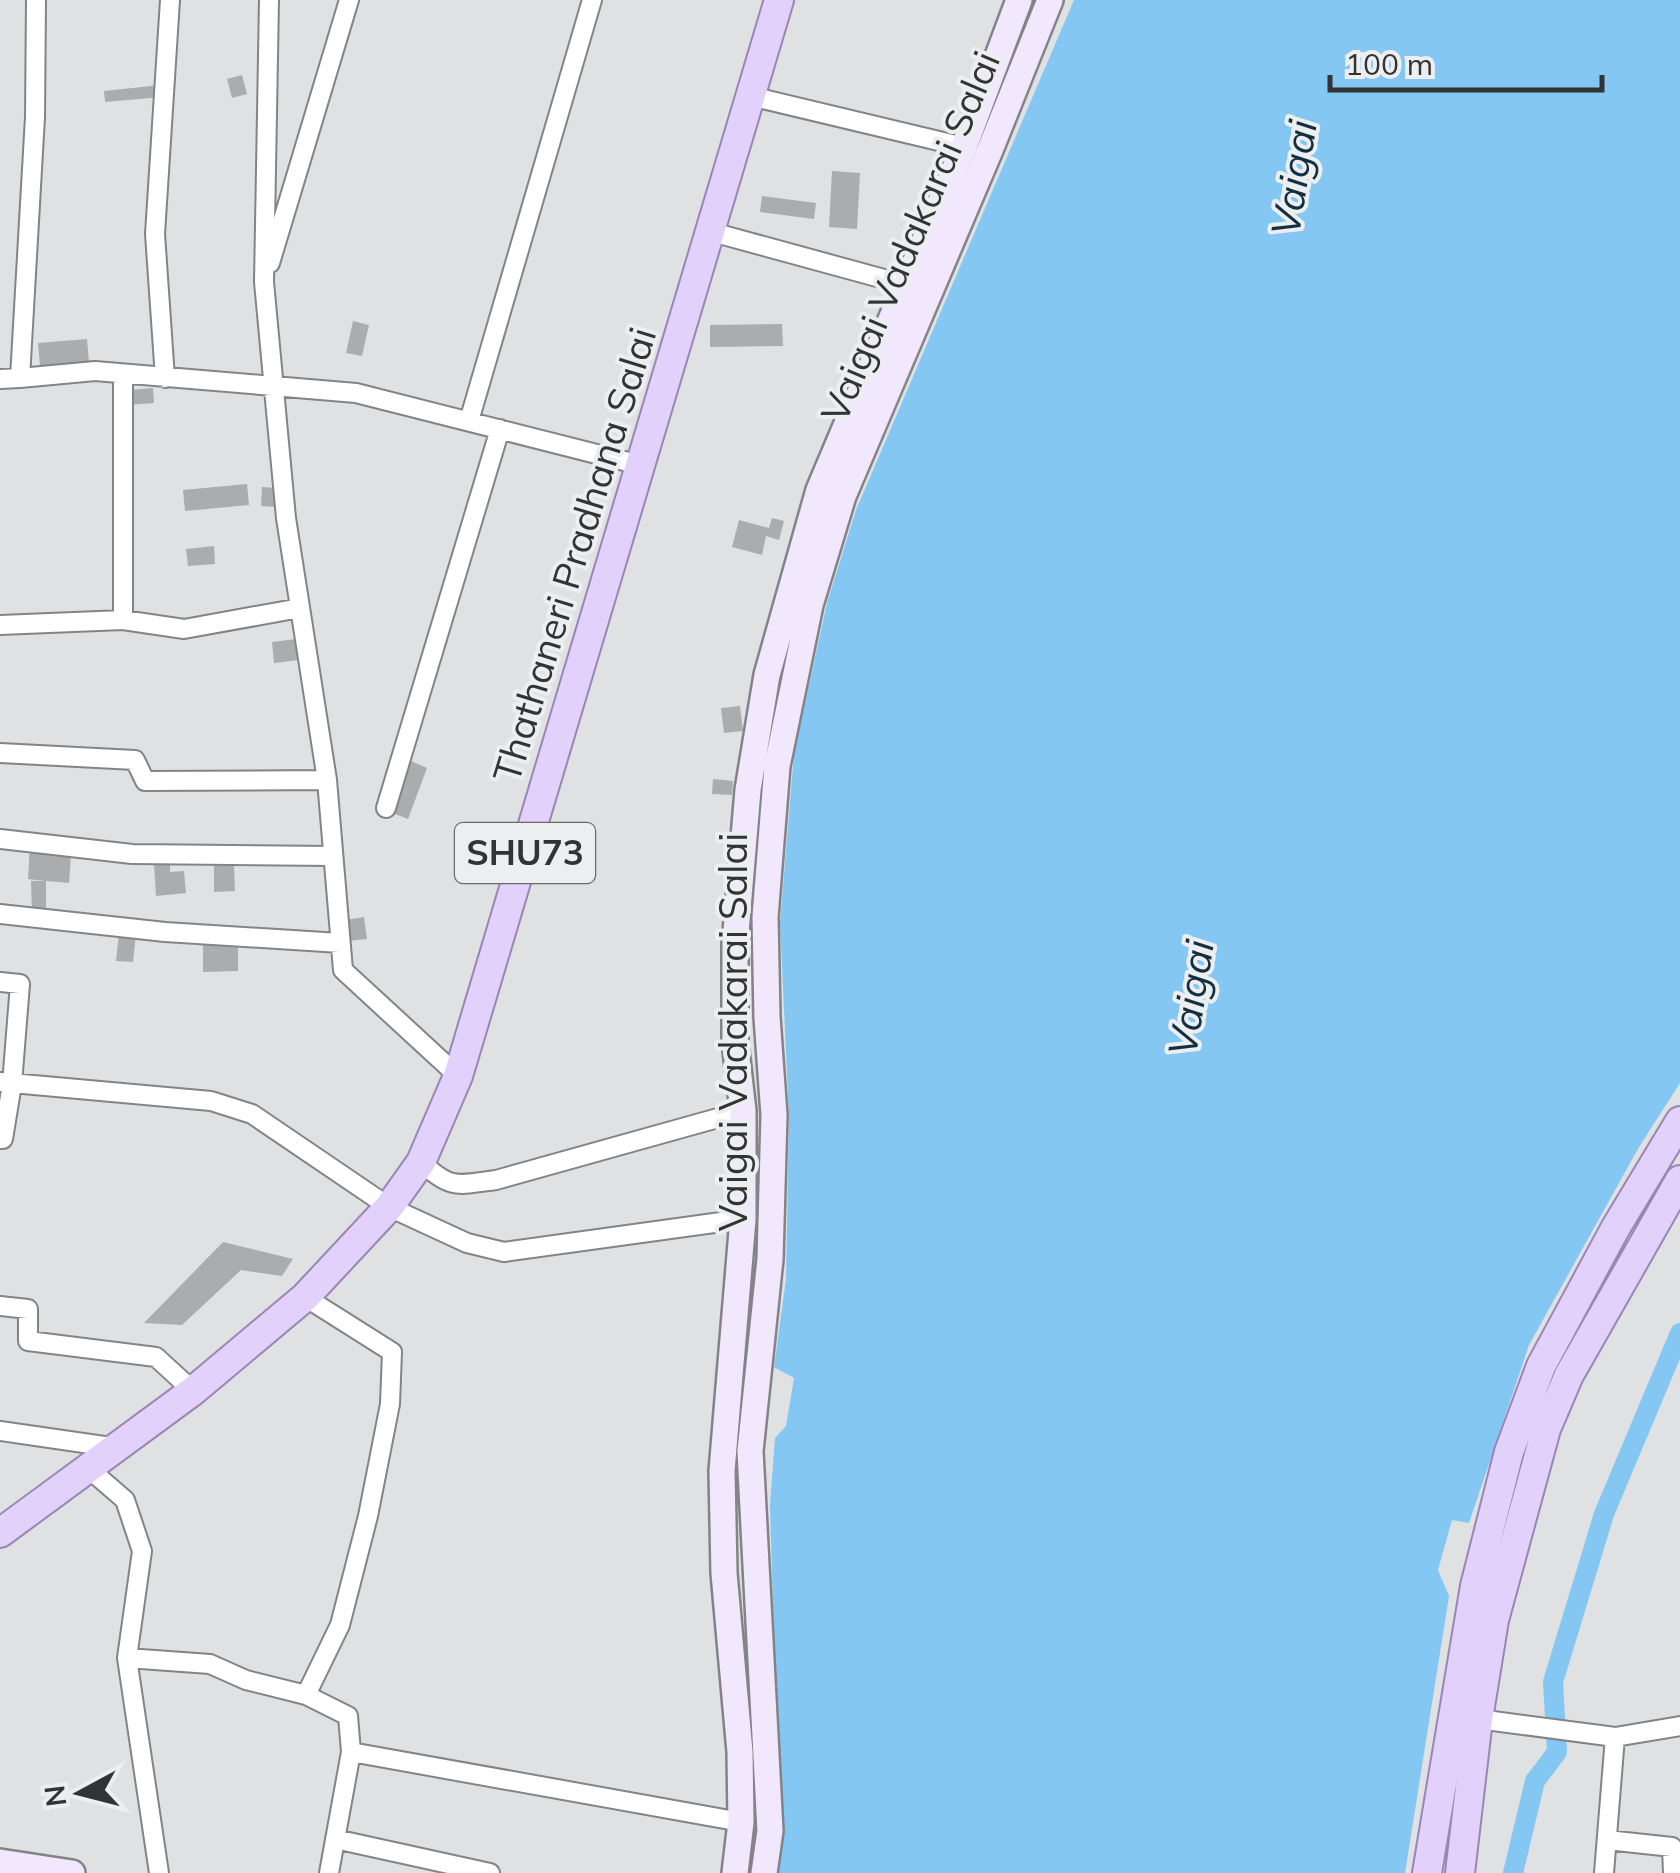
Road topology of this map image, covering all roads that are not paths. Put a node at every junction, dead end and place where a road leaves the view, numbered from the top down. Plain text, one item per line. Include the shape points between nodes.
1 (36, 0) edge
2 (170, 0) edge
3 (269, 0) edge
4 (349, 0) edge
5 (592, 0) edge
6 (779, 0) edge
7 (1019, 0) edge
8 (1050, 0) edge
9 (750, 96) junction
10 (964, 147) junction
11 (712, 232) junction
12 (264, 282) junction
13 (906, 285) junction
14 (123, 374) junction
15 (20, 378) junction
16 (164, 378) junction
17 (0, 380) edge
18 (274, 385) junction
19 (469, 421) junction
20 (500, 430) junction
21 (640, 465) junction
22 (300, 608) junction
23 (123, 620) junction
24 (0, 625) edge
25 (0, 754) edge
26 (327, 780) junction
27 (386, 808) dead end
28 (0, 838) edge
29 (333, 856) junction
30 (0, 914) edge
31 (340, 943) junction
32 (0, 982) edge
33 (458, 1076) junction
34 (6, 1083) edge
35 (742, 1111) junction
36 (1680, 1121) edge
37 (0, 1138) edge
38 (421, 1162) junction
39 (1680, 1180) edge
40 (389, 1207) junction
41 (744, 1219) junction
42 (306, 1297) junction
43 (0, 1306) edge
44 (194, 1392) junction
45 (0, 1431) edge
46 (119, 1448) junction
47 (88, 1468) junction
48 (0, 1533) edge
49 (127, 1658) junction
50 (306, 1696) junction
51 (1478, 1719) junction
52 (1680, 1726) edge
53 (1616, 1737) junction
54 (351, 1752) junction
55 (741, 1822) junction
56 (335, 1839) junction
57 (1607, 1840) junction
58 (0, 1862) edge
59 (72, 1873) edge
60 (159, 1873) edge
61 (329, 1873) edge
62 (490, 1873) edge
63 (735, 1873) edge
64 (764, 1873) edge
65 (1427, 1873) edge
66 (1460, 1873) edge
67 (1604, 1873) edge
68 (1673, 1873) edge

1 - 15 street
2 - 16 street via 156,234
3 - 12 street
4 - 12 street
5 - 19 street
6 - 9 main road, Thathaneri Pradhana Salai / SHU73
7 - 10 main road, Vaigai Vadakarai Salai
8 - 64 main road, Vaigai Vadakarai Salai via 843,496 810,605 777,766 765,916 774,1115 770,1259 750,1451 770,1831
9 - 10 street
9 - 11 main road, Thathaneri Pradhana Salai / SHU73
10 - 13 main road, Vaigai Vadakarai Salai
11 - 13 street
11 - 21 main road, Thathaneri Pradhana Salai / SHU73
12 - 18 street
13 - 35 main road, Vaigai Vadakarai Salai via 820,490 767,675 748,790 735,944
14 - 15 street
14 - 16 street
14 - 23 street
15 - 17 street
16 - 18 street
18 - 19 street via 356,392
18 - 22 street
19 - 20 street
20 - 21 street
20 - 27 street
21 - 33 main road, Thathaneri Pradhana Salai / SHU73
22 - 23 street via 184,629
22 - 26 street
23 - 24 street
25 - 26 street via 135,760 145,781
26 - 29 street
28 - 29 street via 132,854
29 - 31 street
30 - 31 street
31 - 33 street via 343,970
32 - 34 street via 20,984
33 - 38 main road, Thathaneri Pradhana Salai / SHU73
34 - 37 street
34 - 40 street via 211,1101 252,1114
35 - 38 street via 480,1182 441,1181
35 - 41 main road, Vaigai Vadakarai Salai
36 - 65 main road via 1541,1366 1509,1452 1474,1586
38 - 40 main road, Thathaneri Pradhana Salai / SHU73
39 - 51 main road via 1568,1375 1546,1429 1494,1620
40 - 41 street via 504,1252
40 - 42 main road, Thathaneri Pradhana Salai / SHU73
41 - 55 main road, Vaigai Vadakarai Salai via 722,1502
42 - 44 main road, Thathaneri Pradhana Salai / SHU73
42 - 50 street via 392,1352 390,1404 368,1516 340,1625
43 - 44 street via 28,1309 28,1342 156,1357
44 - 46 main road, Thathaneri Pradhana Salai / SHU73
45 - 46 street
46 - 47 main road, Thathaneri Pradhana Salai / SHU73
47 - 48 main road, Thathaneri Pradhana Salai / SHU73
47 - 49 street via 125,1500 142,1551
49 - 50 street via 210,1664
49 - 60 street
50 - 54 street via 348,1716
51 - 53 street
51 - 66 main road
52 - 53 street
53 - 57 street
54 - 55 street
54 - 56 street
55 - 63 main road, Vaigai Vadakarai Salai
56 - 61 street
56 - 62 street
57 - 67 street
57 - 68 street via 1672,1847
58 - 59 main road

